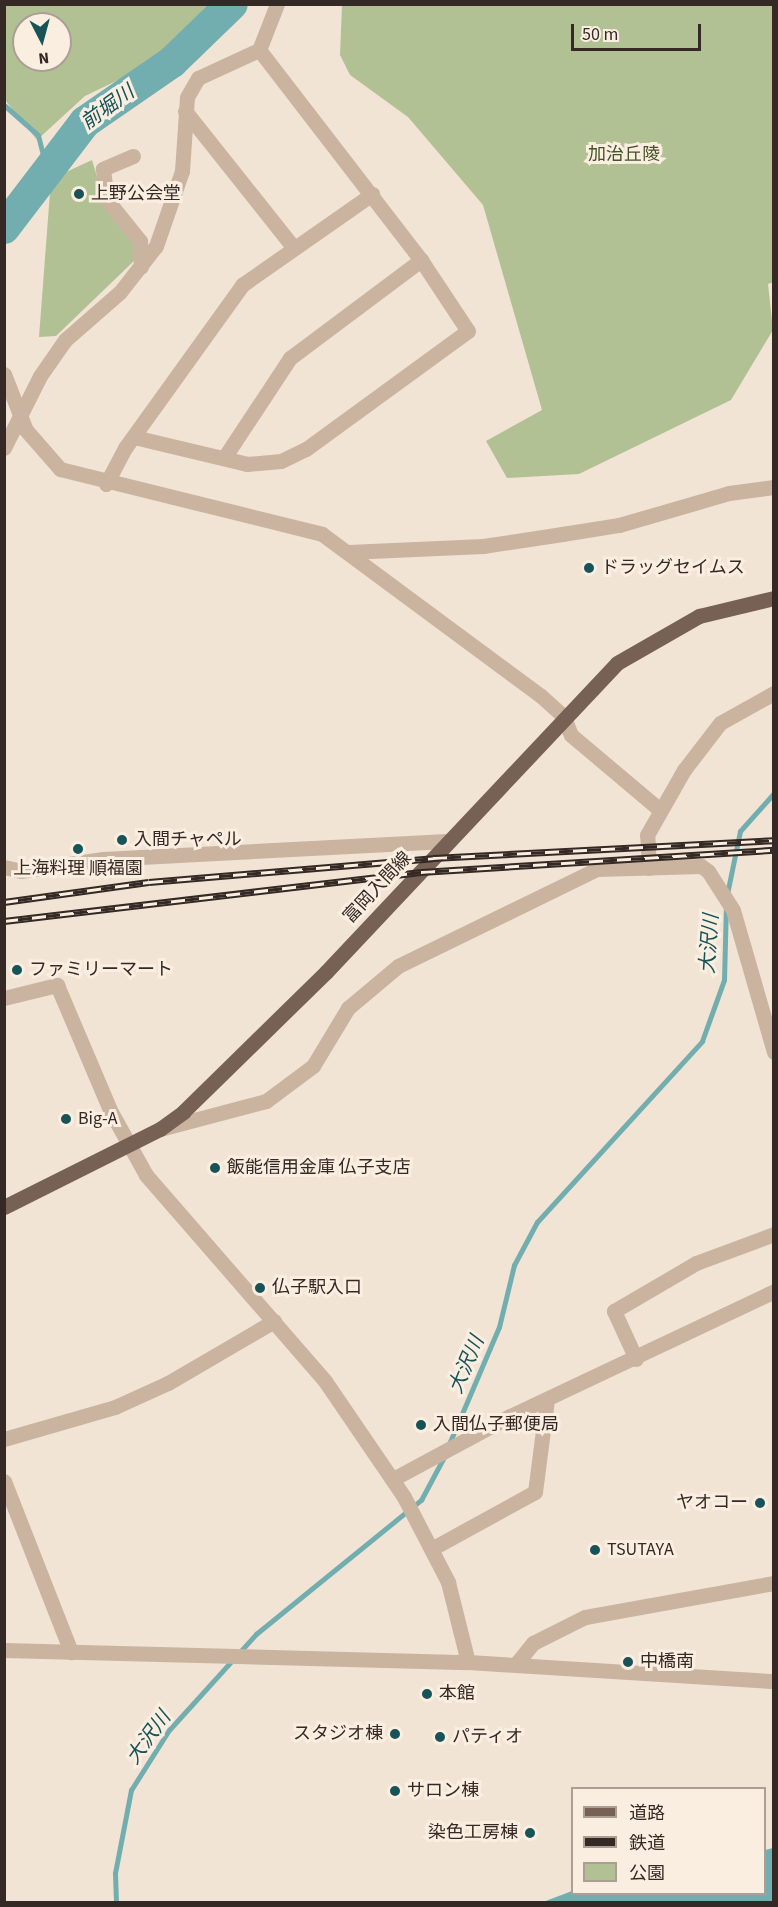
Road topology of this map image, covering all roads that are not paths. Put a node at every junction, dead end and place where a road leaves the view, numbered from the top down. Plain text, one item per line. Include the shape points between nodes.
1 (277, 4) edge
2 (259, 50) junction
3 (185, 111) junction
4 (133, 156) dead end
5 (372, 194) junction
6 (294, 248) junction
7 (422, 260) junction
8 (141, 267) junction
9 (4, 374) edge
10 (21, 417) junction
11 (134, 437) junction
12 (4, 448) edge
13 (224, 458) junction
14 (106, 484) junction
15 (774, 487) edge
16 (348, 552) junction
17 (774, 598) edge
18 (774, 693) edge
19 (564, 717) junction
20 (660, 810) junction
21 (447, 841) junction
22 (4, 867) edge
23 (649, 868) junction
24 (4, 998) edge
25 (774, 1053) edge
26 (160, 1130) junction
27 (128, 1145) junction
28 (4, 1207) edge
29 (774, 1234) edge
30 (774, 1291) edge
31 (274, 1321) junction
32 (636, 1359) junction
33 (547, 1400) junction
34 (4, 1438) edge
35 (393, 1479) junction
36 (4, 1482) edge
37 (433, 1548) junction
38 (774, 1583) edge
39 (4, 1650) edge
40 (71, 1652) junction
41 (468, 1662) junction
42 (516, 1664) junction
43 (774, 1681) edge

1 - 2 street
2 - 3 street via 198,78
2 - 5 street
3 - 6 street
3 - 8 street via 187,137 178,192 156,246
4 - 8 street via 103,169 107,200 140,241
5 - 6 street
5 - 7 street
6 - 11 street via 242,285
7 - 13 street via 290,358
7 - 13 street via 468,331 306,449 280,461 247,464
8 - 10 street via 65,340 40,376
9 - 10 street
10 - 12 street
10 - 14 street via 60,469
11 - 13 street
11 - 14 street
14 - 16 street via 285,521 322,534
15 - 16 street via 729,493 619,525 562,534 483,546
16 - 19 street via 430,609
17 - 19 main road, 富岡入間線 via 722,607 650,640 617,663
18 - 20 street via 720,723
19 - 20 street via 571,735
19 - 21 main road, 富岡入間線
20 - 23 street via 647,836
21 - 22 street via 103,859 21,871
21 - 26 main road, 富岡入間線 via 326,972
23 - 25 street via 701,866 714,879 733,910
23 - 26 street via 597,869 398,966 348,1008 314,1066 266,1101
24 - 27 street via 57,985
26 - 27 main road, 富岡入間線
27 - 28 main road, 富岡入間線
27 - 31 street via 170,1205
29 - 32 street via 696,1263 614,1311
30 - 32 street
31 - 34 street via 168,1383 115,1407
31 - 35 street via 332,1390
32 - 33 street
33 - 35 street
33 - 37 street via 535,1492
35 - 37 street
36 - 40 street
37 - 41 street via 463,1624
38 - 42 street via 585,1617 533,1644
39 - 40 street
40 - 41 street
41 - 42 street
42 - 43 street

